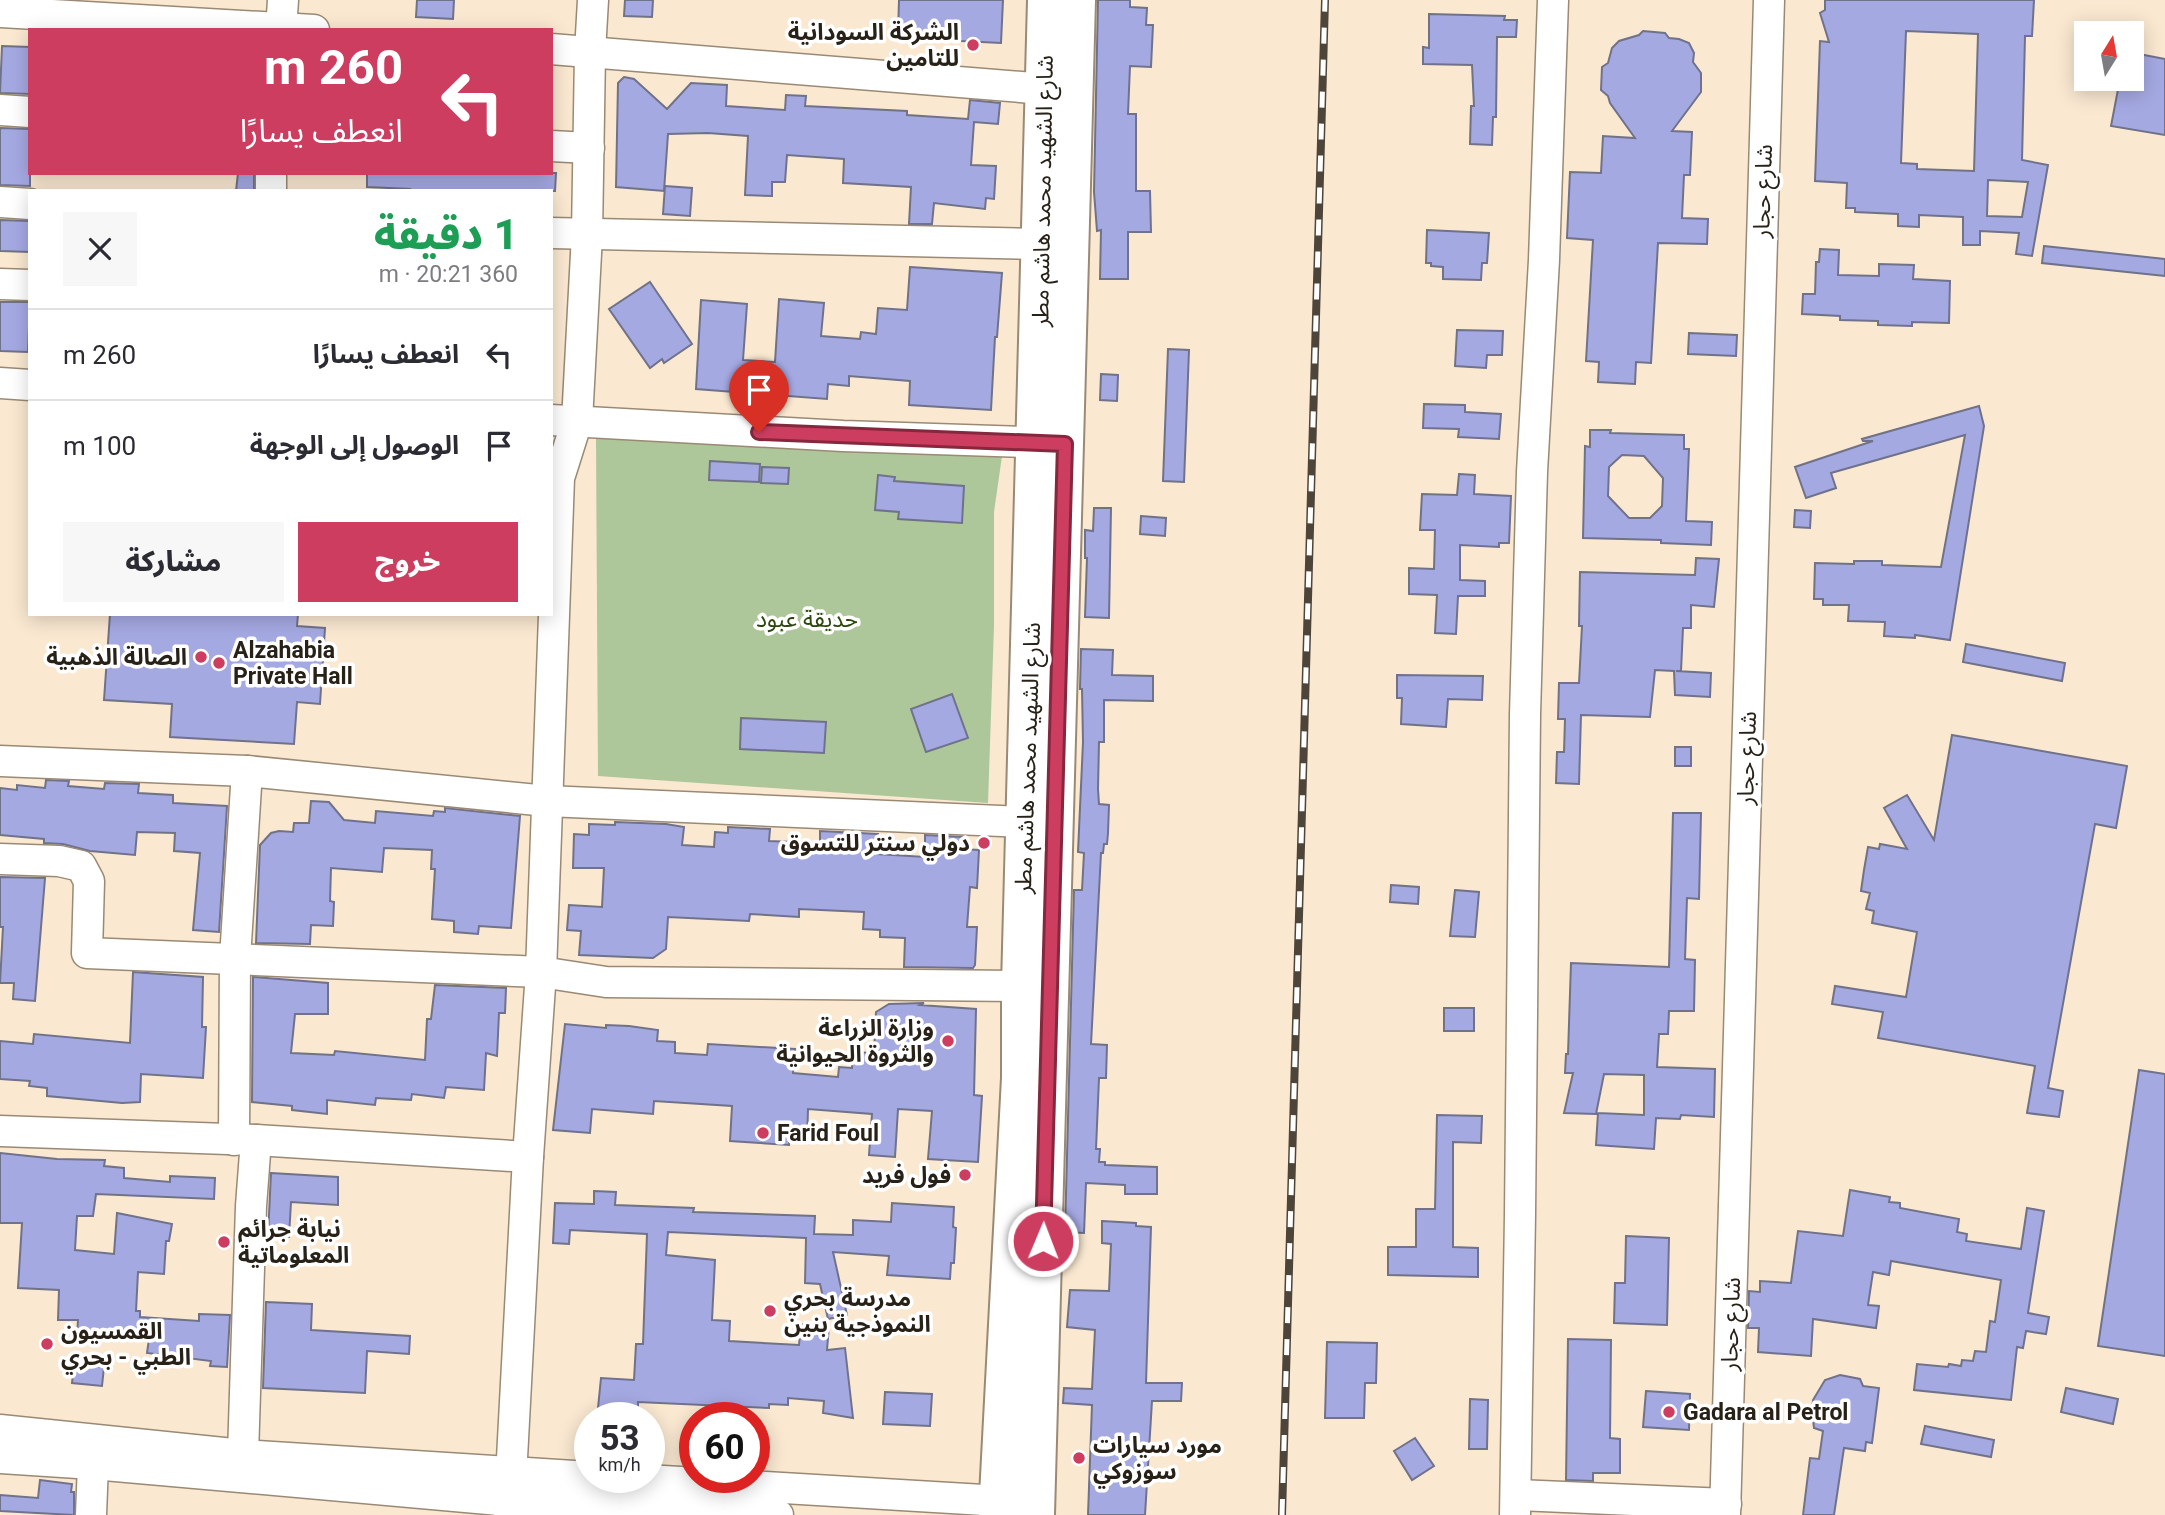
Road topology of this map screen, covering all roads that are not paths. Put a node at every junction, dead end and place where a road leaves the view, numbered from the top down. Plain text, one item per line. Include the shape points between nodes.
1 (593, 0) edge
2 (1047, 0) edge
3 (1076, 0) edge
4 (1553, 0) edge
5 (1769, 0) edge
6 (0, 12) edge
7 (282, 19) edge
8 (308, 28) edge
9 (553, 49) edge
10 (590, 52) junction
11 (1045, 89) junction
12 (0, 110) edge
13 (28, 112) edge
14 (553, 146) edge
15 (589, 148) junction
16 (0, 202) edge
17 (28, 204) edge
18 (553, 233) edge
19 (587, 235) junction
20 (1041, 244) junction
21 (0, 284) edge
22 (28, 285) edge
23 (0, 383) edge
24 (28, 385) edge
25 (564, 420) edge
26 (1051, 443) junction
27 (0, 761) edge
28 (247, 771) junction
29 (547, 801) junction
30 (1027, 822) junction
31 (0, 859) edge
32 (235, 958) junction
33 (541, 972) junction
34 (1021, 986) junction
35 (0, 1131) edge
36 (245, 1140) junction
37 (528, 1157) junction
38 (0, 1430) edge
39 (243, 1455) junction
40 (0, 1458) edge
41 (93, 1464) junction
42 (574, 1480) edge
43 (665, 1482) edge
44 (510, 1496) edge
45 (1515, 1505) edge
46 (998, 1508) edge
47 (1036, 1509) edge
48 (1725, 1509) edge
49 (653, 1511) edge
50 (91, 1515) edge
51 (778, 1515) edge

1 - 10 street
2 - 11 main road, شارع الشهيد محمد هاشم مطر
3 - 26 main road, شارع الشهيد محمد هاشم مطر
4 - 45 street via 1525,715
5 - 48 street, شارع حجار
6 - 7 street
7 - 8 street
9 - 10 street
10 - 11 street
10 - 15 street
11 - 20 main road, شارع الشهيد محمد هاشم مطر
12 - 13 street
14 - 15 street
15 - 19 street
16 - 17 street
18 - 19 street
19 - 20 street
19 - 25 street
20 - 26 main road, شارع الشهيد محمد هاشم مطر
21 - 22 street
23 - 24 street
25 - 26 street
25 - 29 street
26 - 30 main road, شارع الشهيد محمد هاشم مطر
26 - 47 main road, شارع الشهيد محمد هاشم مطر via 1055,847
27 - 28 street
28 - 29 street
28 - 32 street
29 - 30 street
29 - 33 street
30 - 34 main road, شارع الشهيد محمد هاشم مطر
31 - 32 street via 81,866 89,881 87,953
32 - 33 street
32 - 36 street
33 - 34 street via 606,982
33 - 37 street
34 - 46 main road, شارع الشهيد محمد هاشم مطر via 1021,1078
35 - 36 street
36 - 37 street
36 - 39 street via 251,1206
37 - 44 street
38 - 39 street
39 - 44 street
40 - 41 street
41 - 44 street
41 - 50 street
42 - 44 street
43 - 46 street
44 - 49 street
45 - 48 street
46 - 47 street
49 - 51 street

